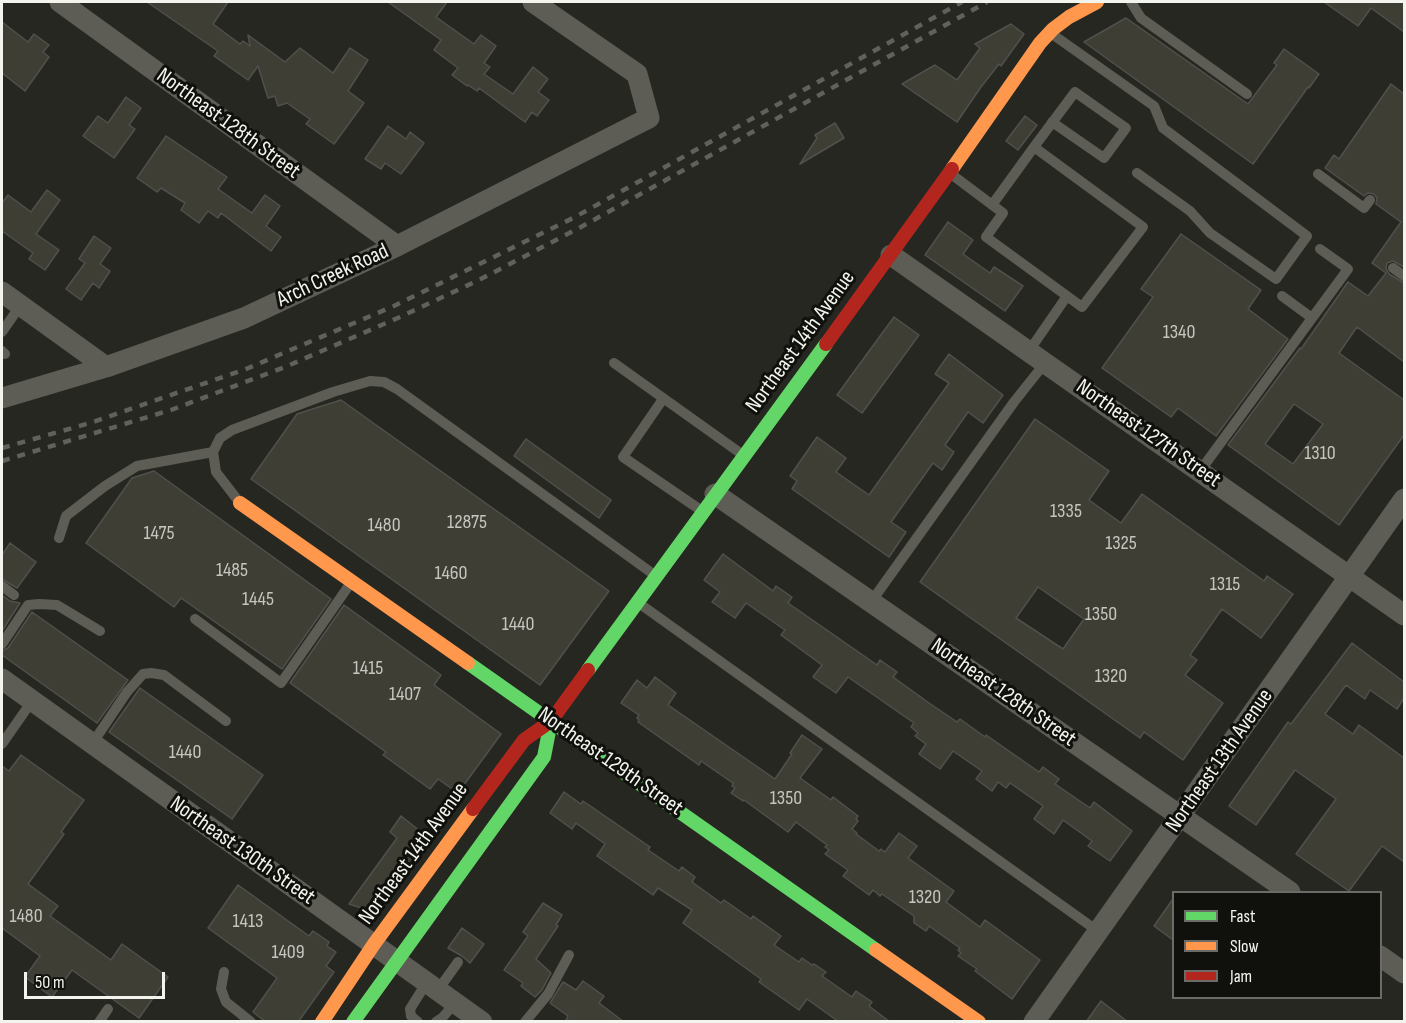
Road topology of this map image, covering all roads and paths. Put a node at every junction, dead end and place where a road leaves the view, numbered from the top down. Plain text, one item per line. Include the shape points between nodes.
1 (60, 2) edge
2 (533, 2) edge
3 (1097, 2) edge
4 (1131, 2) edge
5 (1050, 32) junction
6 (1247, 94) dead end
7 (1052, 123) junction
8 (1034, 147) junction
9 (948, 172) junction
10 (1137, 173) dead end
11 (1318, 174) dead end
12 (1370, 200) dead end
13 (992, 205) junction
14 (397, 246) junction
15 (1320, 249) dead end
16 (891, 255) junction
17 (1393, 268) dead end
18 (1404, 276) edge
19 (2, 292) edge
20 (1067, 296) junction
21 (1282, 296) dead end
22 (20, 306) junction
23 (1312, 318) junction
24 (2, 332) edge
25 (1037, 357) junction
26 (614, 363) dead end
27 (106, 367) junction
28 (2, 398) edge
29 (663, 399) junction
30 (213, 452) junction
31 (743, 456) junction
32 (1200, 471) junction
33 (715, 494) junction
34 (1404, 499) edge
35 (240, 503) joint
36 (702, 512) junction
37 (59, 538) dead end
38 (1349, 575) junction
39 (656, 576) junction
40 (352, 582) junction
41 (2, 586) edge
42 (14, 595) dead end
43 (871, 602) junction
44 (637, 603) junction
45 (1404, 615) edge
46 (195, 619) dead end
47 (99, 631) dead end
48 (2, 644) edge
49 (2, 680) edge
50 (32, 701) junction
51 (226, 721) dead end
52 (551, 721) junction
53 (2, 744) edge
54 (92, 744) junction
55 (1182, 816) junction
56 (1289, 891) edge
57 (1099, 932) junction
58 (374, 944) junction
59 (569, 955) dead end
60 (1382, 957) edge
61 (397, 961) junction
62 (458, 962) dead end
63 (224, 972) dead end
64 (1404, 973) edge
65 (432, 986) junction
66 (456, 1002) junction
67 (108, 1009) dead end
68 (99, 1022) edge
69 (251, 1022) edge
70 (322, 1022) edge
71 (353, 1022) edge
72 (418, 1022) edge
73 (436, 1022) edge
74 (483, 1022) edge
75 (525, 1022) edge
76 (979, 1022) edge
77 (1034, 1022) edge

1 - 14 street, Northeast 128th Street
2 - 14 street, Arch Creek Road via 638,74 649,118
3 - 5 street, Northeast 14th Avenue
4 - 6 lane via 1141,18
5 - 9 street, Northeast 14th Avenue
5 - 10 lane via 1154,106 1163,128 1307,236 1276,279 1210,233 1190,211
7 - 7 lane via 1075,92 1126,128 1104,158
7 - 8 lane
8 - 13 lane
8 - 20 lane via 1143,227 1082,307
9 - 13 lane
9 - 16 street, Northeast 14th Avenue
11 - 12 lane via 1364,208
13 - 20 lane via 1003,213 986,237
14 - 27 street, Arch Creek Road via 244,318
15 - 23 lane via 1348,269
16 - 25 street, Northeast 127th Street
16 - 31 street, Northeast 14th Avenue
17 - 18 lane
19 - 22 street
20 - 25 lane
21 - 23 lane
22 - 24 lane
22 - 27 street
23 - 32 lane
25 - 32 street, Northeast 127th Street
25 - 43 lane via 1014,402
26 - 29 lane
27 - 28 street, Arch Creek Road
29 - 31 lane
29 - 36 lane via 623,457
30 - 35 lane via 216,472
30 - 37 lane via 137,466 66,516
30 - 39 lane via 220,438 232,430 357,384 384,382
31 - 33 street, Northeast 14th Avenue
32 - 38 street, Northeast 127th Street
33 - 36 street, Northeast 14th Avenue
33 - 43 street, Northeast 128th Street
34 - 38 street, Northeast 13th Avenue
35 - 40 street, Northeast 129th Street
36 - 39 street, Northeast 14th Avenue
38 - 45 street, Northeast 127th Street
38 - 55 street, Northeast 13th Avenue
39 - 44 street, Northeast 14th Avenue
40 - 46 lane via 281,682
40 - 52 street, Northeast 129th Street
41 - 42 lane
43 - 55 street, Northeast 128th Street
44 - 52 street, Northeast 14th Avenue
44 - 57 lane
47 - 48 lane via 57,605 28,605
49 - 50 street, Northeast 130th Street
50 - 53 lane
50 - 54 street, Northeast 130th Street
51 - 54 lane via 164,675 142,674
52 - 58 street, Northeast 14th Avenue via 524,740
52 - 61 street, Northeast 14th Avenue via 544,757
52 - 76 street, Northeast 129th Street
54 - 58 street, Northeast 130th Street
55 - 56 street, Northeast 128th Street
55 - 57 street, Northeast 13th Avenue
57 - 77 street, Northeast 13th Avenue
58 - 61 street, Northeast 130th Street
58 - 70 street, Northeast 14th Avenue
59 - 75 lane via 548,994
60 - 64 street
61 - 65 street, Northeast 130th Street
61 - 71 street, Northeast 14th Avenue
62 - 65 lane
63 - 69 lane via 221,989 226,1002
65 - 66 street, Northeast 130th Street
65 - 72 lane via 410,1009
66 - 73 lane
66 - 74 street, Northeast 130th Street
67 - 68 lane

